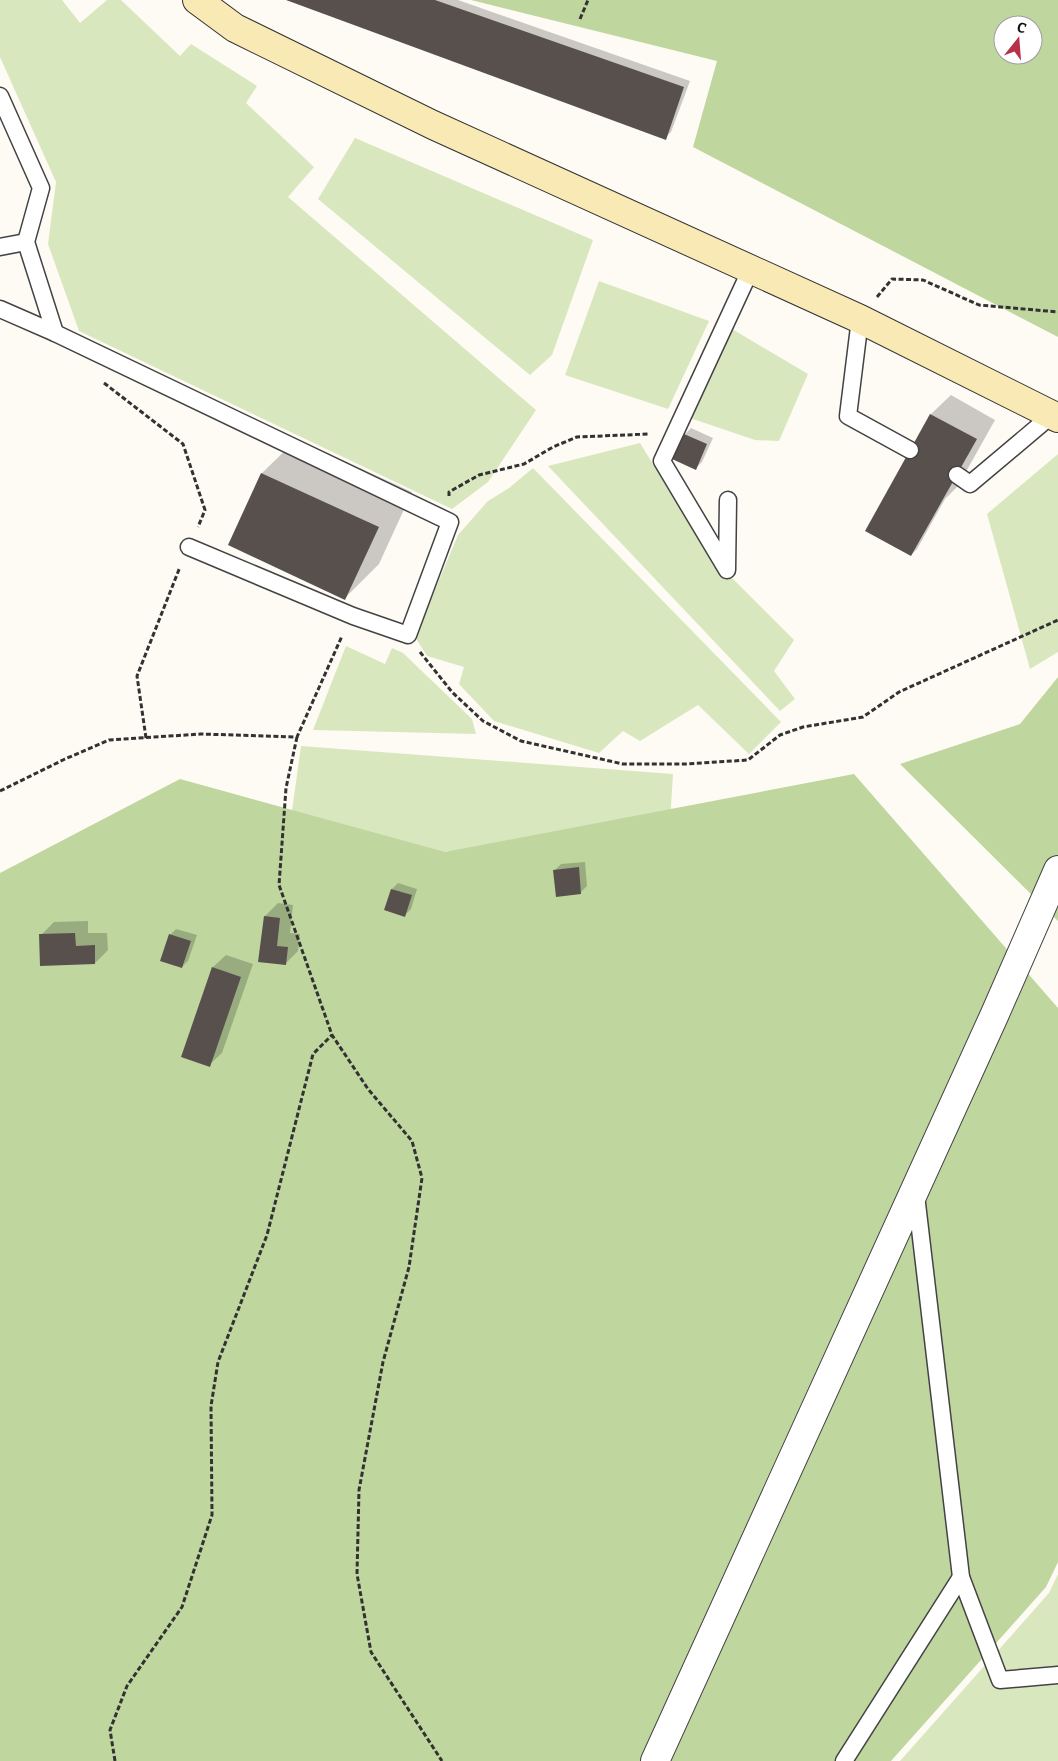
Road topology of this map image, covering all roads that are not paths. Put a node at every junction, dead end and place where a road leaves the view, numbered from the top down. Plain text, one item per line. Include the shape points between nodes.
1 (197, 0) edge
2 (0, 96) edge
3 (26, 242) junction
4 (0, 246) edge
5 (750, 271) junction
6 (0, 309) edge
7 (860, 319) junction
8 (55, 333) junction
9 (1055, 417) edge
10 (910, 450) dead end
11 (957, 475) dead end
12 (728, 500) dead end
13 (189, 547) road end
14 (1058, 870) edge
15 (915, 1190) junction
16 (961, 1577) junction
17 (1058, 1675) edge
18 (655, 1761) edge
19 (844, 1761) edge

1 - 5 street via 235,28 416,117
2 - 3 lane via 41,188
3 - 4 lane
3 - 8 lane
5 - 7 street
5 - 12 lane via 662,461 727,570
6 - 8 lane
7 - 9 street
7 - 10 lane via 848,416
8 - 13 lane via 450,522 408,635 353,616
9 - 11 lane via 970,484
14 - 15 street
15 - 16 lane
15 - 18 street
16 - 17 lane via 1000,1680
16 - 19 lane

